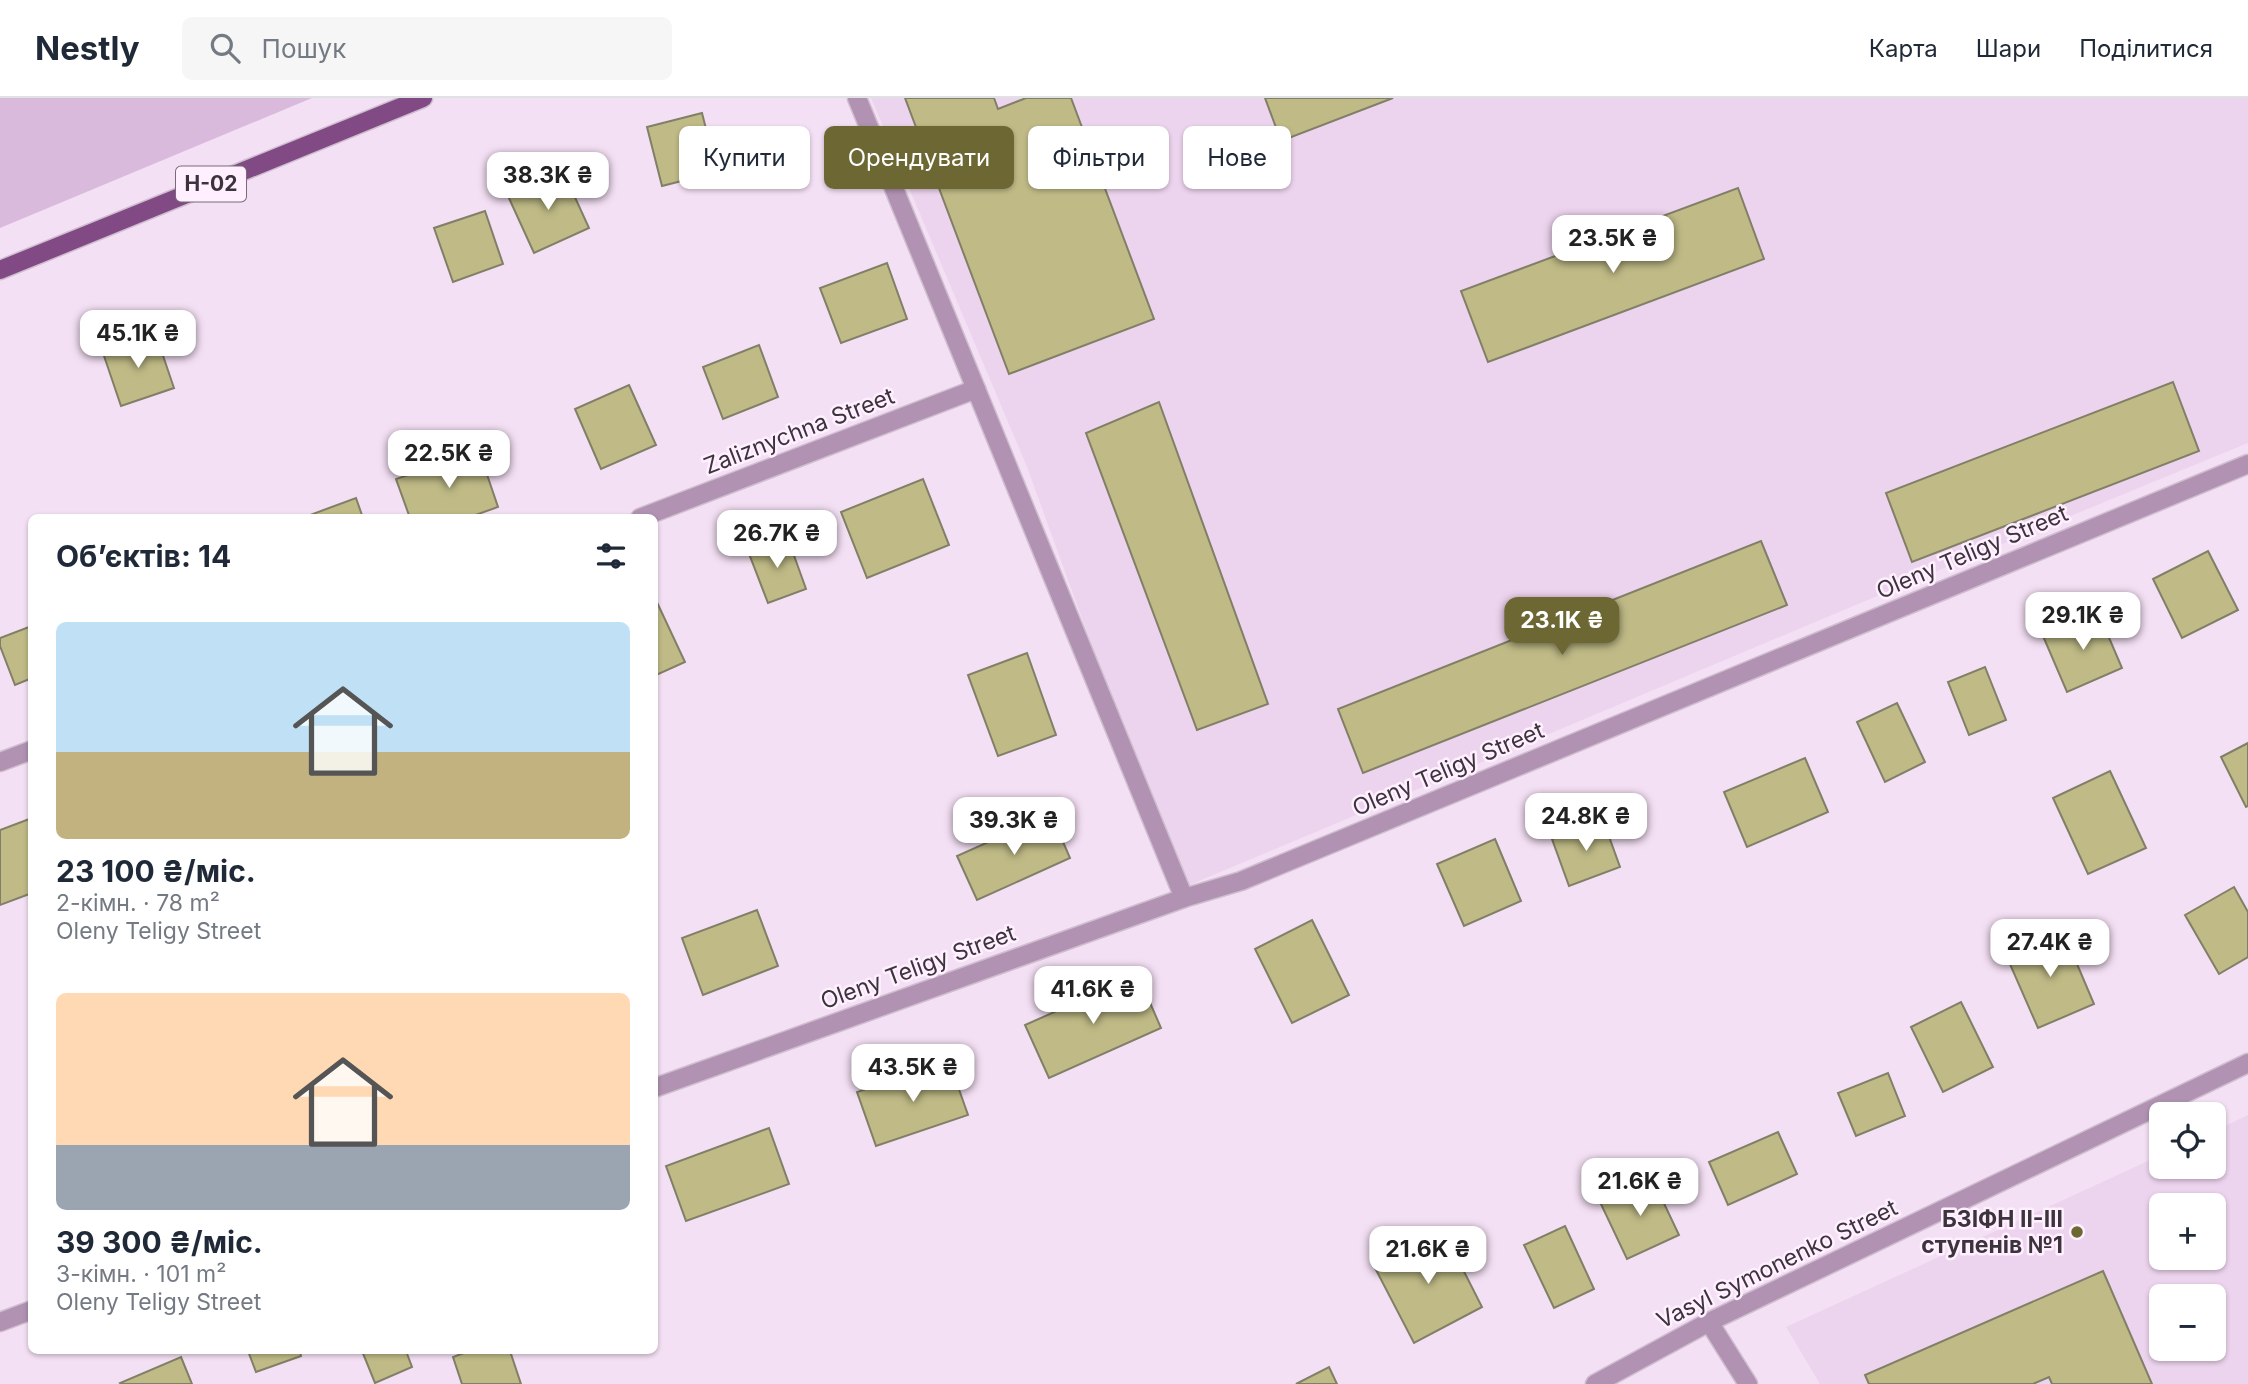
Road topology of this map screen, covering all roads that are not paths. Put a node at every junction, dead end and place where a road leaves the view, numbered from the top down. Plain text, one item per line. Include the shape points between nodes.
1 (423, 98) edge
2 (857, 98) edge
3 (0, 270) edge
4 (976, 389) junction
5 (2248, 464) edge
6 (650, 514) edge
7 (28, 752) edge
8 (0, 762) edge
9 (1184, 898) junction
10 (2248, 1063) edge
11 (658, 1086) edge
12 (28, 1312) edge
13 (0, 1322) edge
14 (1709, 1322) junction
15 (1595, 1384) edge
16 (1748, 1384) edge

1 - 3 main road, Н-02
2 - 4 street
4 - 6 street, Zaliznychna Street
4 - 9 street
5 - 9 street, Oleny Teligy Street via 1241,881
7 - 8 street
9 - 11 street, Oleny Teligy Street
10 - 14 street, Vasyl Symonenko Street
12 - 13 street
14 - 15 street, Vasyl Symonenko Street
14 - 16 street

